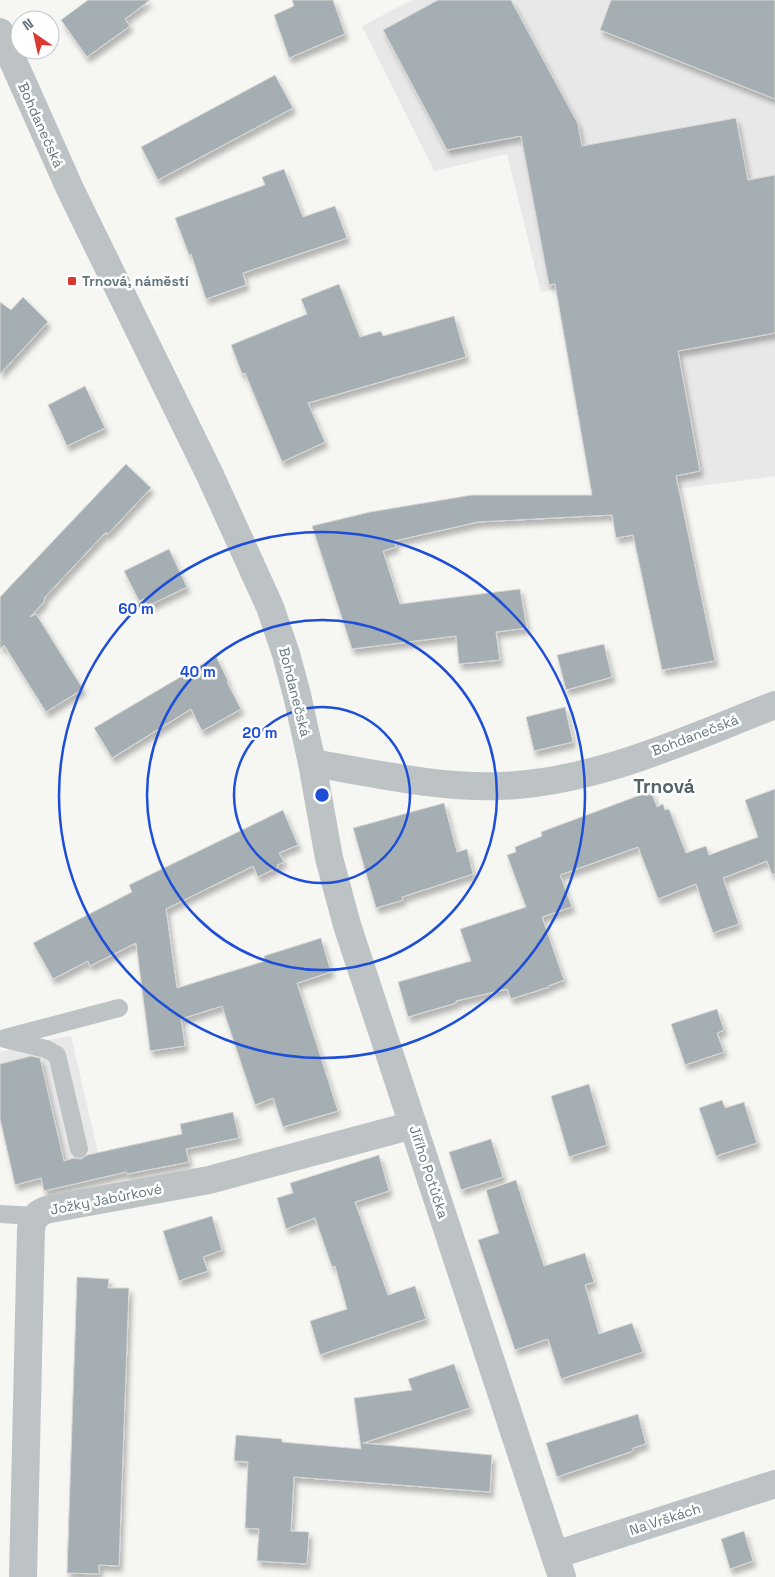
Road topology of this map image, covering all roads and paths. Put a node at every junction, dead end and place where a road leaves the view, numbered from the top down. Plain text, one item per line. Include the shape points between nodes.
1 (0, 32) edge
2 (0, 79) edge
3 (71, 191) junction
4 (775, 704) edge
5 (312, 763) junction
6 (119, 1008) dead end
7 (2, 1039) edge
8 (413, 1124) junction
9 (79, 1149) dead end
10 (0, 1214) edge
11 (35, 1216) junction
12 (775, 1484) edge
13 (559, 1566) edge
14 (23, 1577) edge

1 - 3 street, Bohdanečská
2 - 3 street, Bohdanečská
3 - 5 street, Bohdanečská via 210,475 270,607 291,670
4 - 5 street, Bohdanečská via 607,767 525,784 470,785 414,780
5 - 8 street, Jiřího Potůčka via 338,893
6 - 7 lane
7 - 9 lane via 46,1049 57,1055
8 - 11 street, Jožky Jabůrkové via 208,1180 50,1209
8 - 13 street, Jiřího Potůčka
10 - 11 lane
11 - 14 street, Jožky Jabůrkové via 31,1229
12 - 13 street, Na Vrškách

